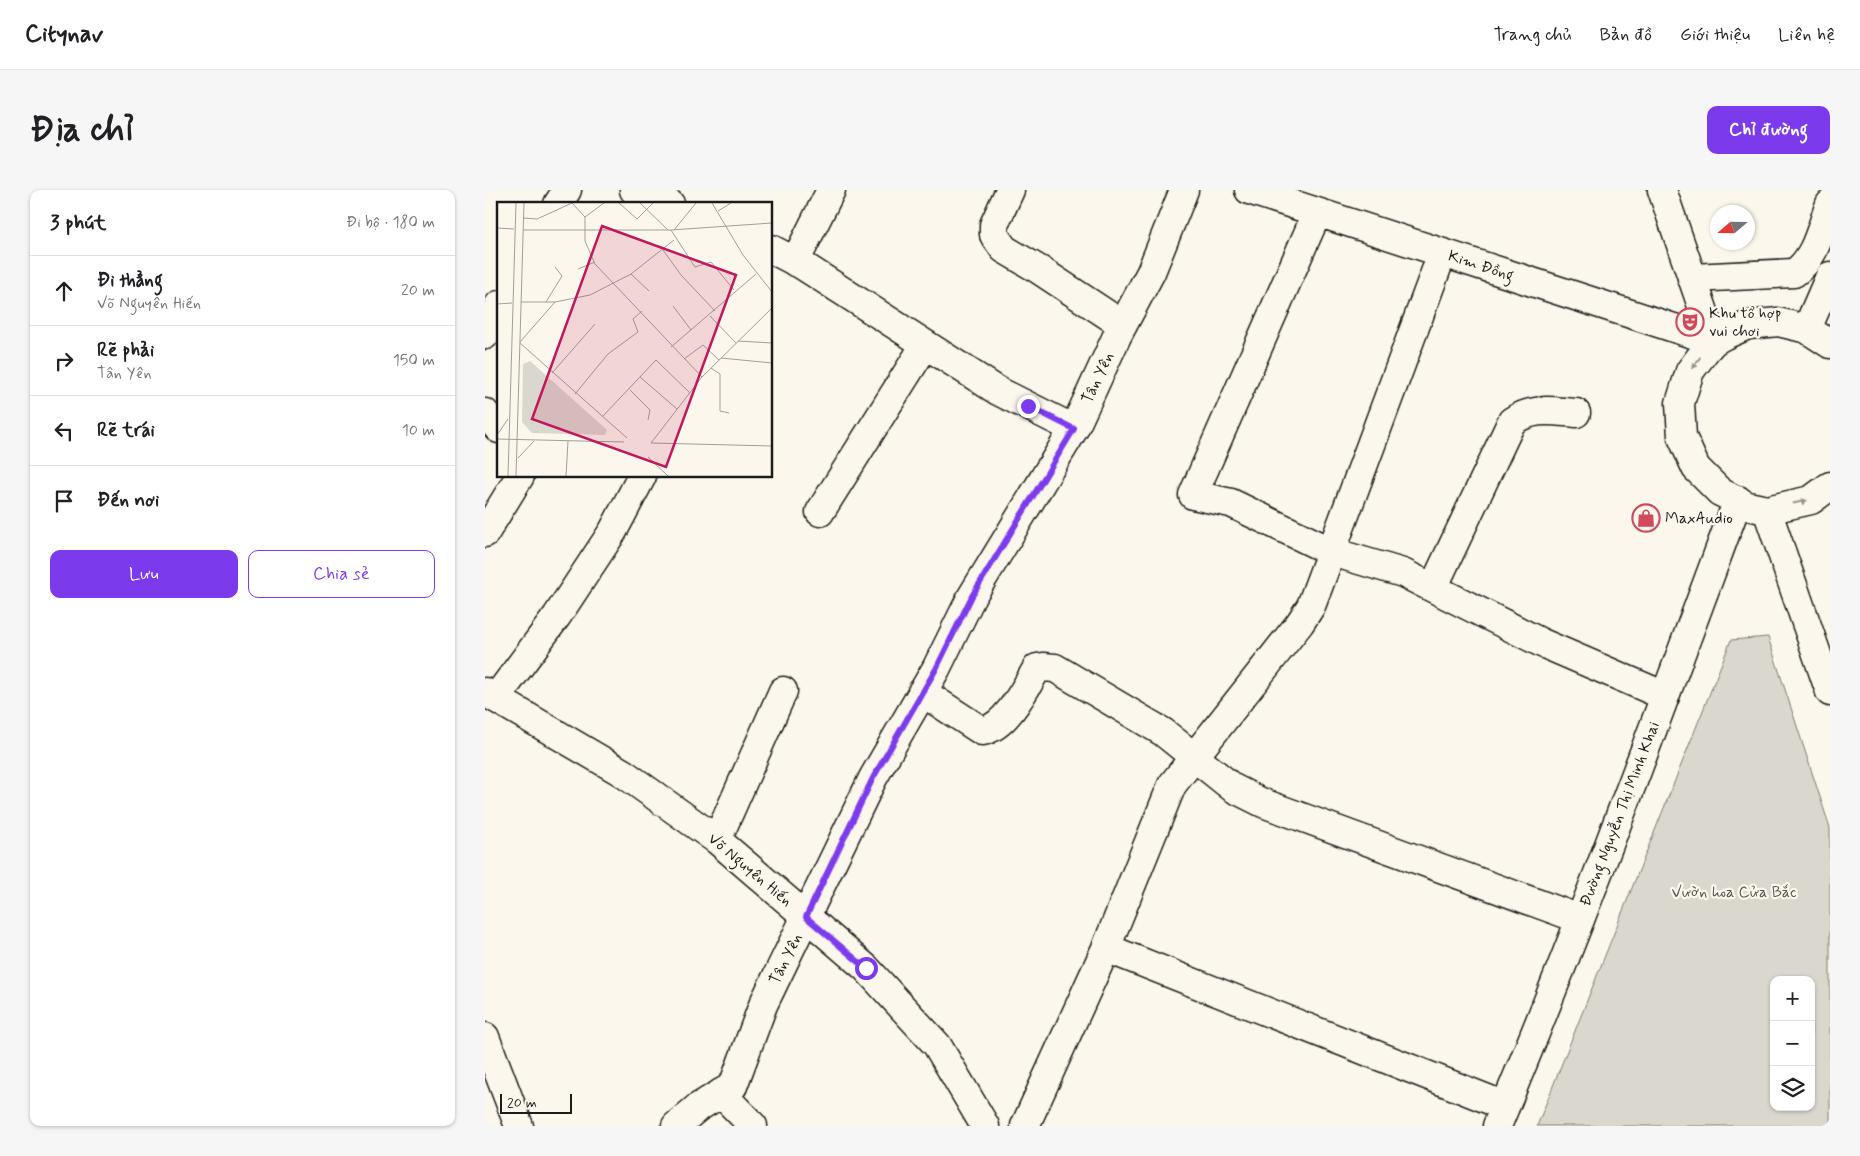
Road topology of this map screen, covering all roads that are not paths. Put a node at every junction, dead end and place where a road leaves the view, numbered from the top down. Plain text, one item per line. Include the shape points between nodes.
1 (567, 190) edge
2 (634, 190) edge
3 (831, 190) edge
4 (1010, 190) edge
5 (1184, 190) edge
6 (1249, 190) edge
7 (1662, 190) edge
8 (559, 202) edge
9 (665, 202) edge
10 (1830, 204) edge
11 (1317, 213) junction
12 (773, 250) edge
13 (1442, 254) junction
14 (795, 262) junction
15 (1830, 276) edge
16 (1692, 278) junction
17 (497, 309) edge
18 (1123, 325) junction
19 (1807, 329) junction
20 (485, 335) edge
21 (1714, 341) junction
22 (1830, 344) edge
23 (925, 345) junction
24 (485, 413) edge
25 (1576, 413) dead end
26 (497, 427) edge
27 (1074, 429) junction
28 (519, 478) edge
29 (641, 478) edge
30 (1830, 486) edge
31 (1737, 500) junction
32 (1767, 510) junction
33 (820, 512) dead end
34 (485, 533) edge
35 (1332, 552) junction
36 (1433, 588) junction
37 (783, 691) dead end
38 (922, 692) junction
39 (1830, 692) edge
40 (491, 695) edge
41 (1665, 696) junction
42 (1195, 756) junction
43 (717, 840) junction
44 (806, 917) junction
45 (1580, 919) junction
46 (1106, 948) junction
47 (485, 1037) edge
48 (721, 1093) junction
49 (1501, 1116) edge
50 (519, 1126) edge
51 (676, 1126) edge
52 (753, 1126) edge
53 (985, 1126) edge
54 (1025, 1126) edge

1 - 8 street
2 - 9 street
3 - 14 street
4 - 18 street via 994,225 995,235 1004,249
5 - 18 street, Tân Yên via 1151,272
6 - 11 street, Kim Đồng
7 - 16 street
10 - 16 street via 1812,253 1794,273
11 - 13 street, Kim Đồng
11 - 35 street via 1193,495 1231,503
12 - 14 street
13 - 21 street, Kim Đồng
13 - 35 street
14 - 23 street
15 - 19 street
16 - 21 street
17 - 20 street
18 - 27 street, Tân Yên
19 - 21 street via 1778,322 1748,325
19 - 22 street
21 -> 31 street via 1690,371 1680,403 1682,437 1696,468 1720,492
23 - 27 street via 998,391
23 - 33 street
24 - 26 street
25 - 36 street via 1537,410 1512,421
27 - 38 street, Tân Yên via 972,596
28 - 34 street
29 - 40 street via 613,531 557,616
32 -> 30 street via 1811,500
31 - 32 street
31 - 41 street, Đường Nguyễn Thị Minh Khai
32 - 39 street
35 - 36 street via 1403,573
35 - 42 street via 1311,606 1300,623
36 - 41 street via 1542,643
37 - 43 street
38 - 42 street via 982,731 994,728 1004,717 1037,668 1055,668 1163,732
38 - 44 street, Tân Yên via 873,778
40 - 43 street, Võ Nguyên Hiến via 623,773
41 - 45 street, Đường Nguyễn Thị Minh Khai
42 - 45 street via 1233,788 1263,803
42 - 46 street via 1173,785
43 - 44 street, Võ Nguyên Hiến
44 - 48 street, Tân Yên via 763,1005 733,1086
44 - 53 street, Võ Nguyên Hiến via 866,968 937,1045
45 - 49 street, Đường Nguyễn Thị Minh Khai
46 - 49 street
46 - 54 street
47 - 50 street
48 - 51 street, Tân Yên
48 - 52 street

